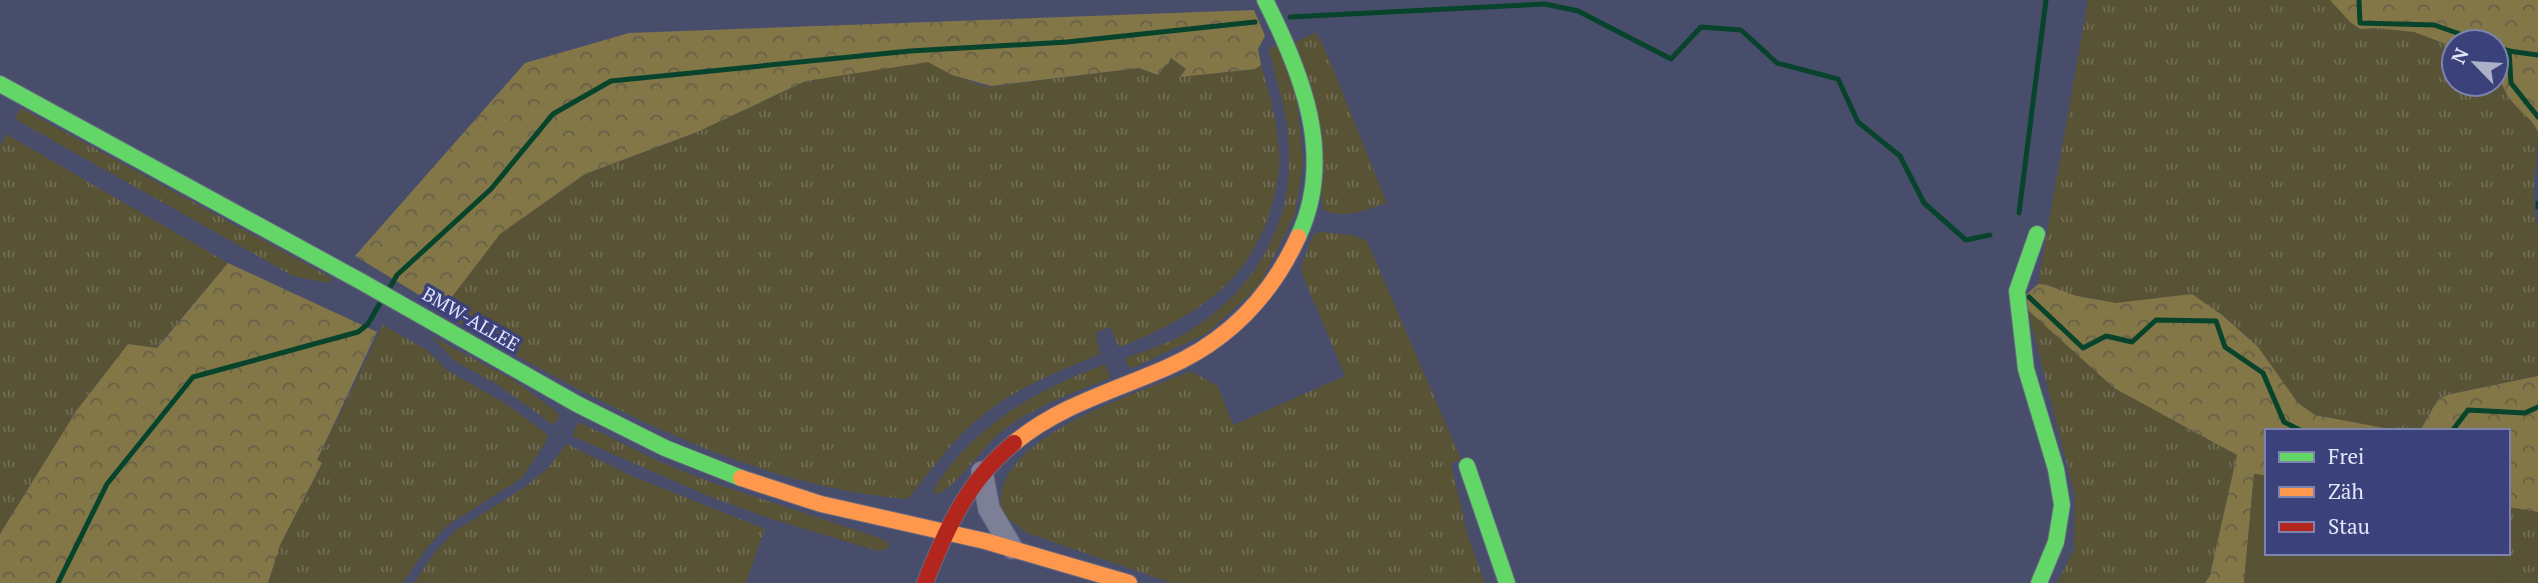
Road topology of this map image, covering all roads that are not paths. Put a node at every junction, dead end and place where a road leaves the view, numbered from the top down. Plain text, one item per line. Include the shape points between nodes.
1 (1267, 5) edge
2 (0, 84) edge
3 (2037, 234) dead end
4 (1467, 466) dead end
5 (982, 472) junction
6 (945, 531) junction
7 (1012, 548) junction
8 (925, 583) edge
9 (1129, 583) edge
10 (1507, 583) edge
11 (2039, 583) edge

1 - 5 street via 1294,61 1313,129 1314,167 1306,216 1281,272 1251,312 1206,347 1060,411 1030,430
2 - 6 street, BMW-ALLEE via 577,404 665,447 821,504
3 - 11 street via 2017,291 2026,369 2062,505 2056,542
4 - 10 street
5 - 6 street
5 - 7 street via 989,509
6 - 7 street, BMW-ALLEE
6 - 8 street
7 - 9 street, BMW-ALLEE

